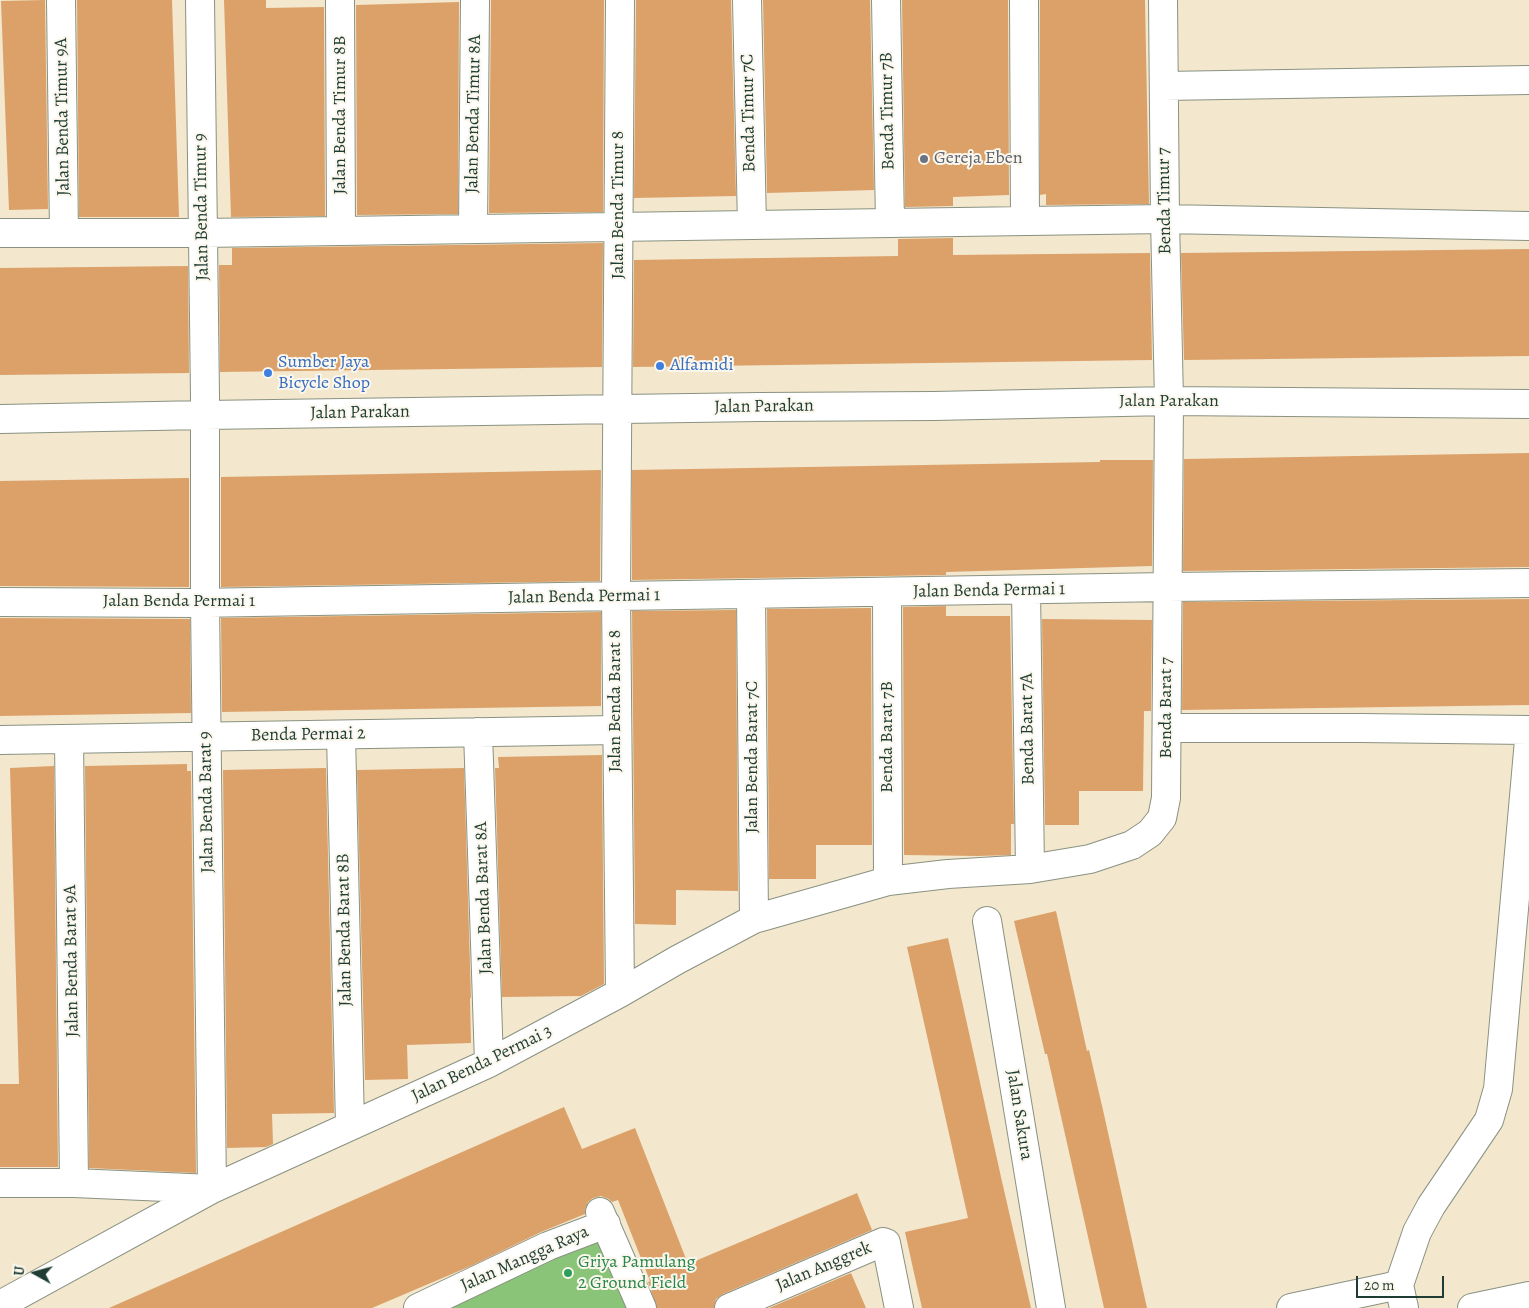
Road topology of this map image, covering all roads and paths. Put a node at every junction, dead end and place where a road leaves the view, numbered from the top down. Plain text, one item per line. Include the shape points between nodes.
1 (61, 0) edge
2 (200, 0) edge
3 (340, 0) edge
4 (475, 0) edge
5 (620, 0) edge
6 (747, 0) edge
7 (886, 0) edge
8 (1024, 0) edge
9 (1163, 0) edge
10 (1529, 80) edge
11 (1164, 86) junction
12 (1165, 219) junction
13 (1025, 221) junction
14 (890, 223) junction
15 (752, 225) junction
16 (1529, 226) edge
17 (619, 227) junction
18 (473, 229) junction
19 (341, 230) junction
20 (0, 233) edge
21 (64, 233) junction
22 (202, 233) junction
23 (1170, 402) junction
24 (1529, 404) edge
25 (616, 410) junction
26 (205, 415) junction
27 (0, 419) edge
28 (1529, 583) edge
29 (1168, 587) junction
30 (1026, 590) junction
31 (888, 592) junction
32 (751, 594) junction
33 (616, 596) junction
34 (0, 602) edge
35 (205, 603) junction
36 (1167, 728) junction
37 (616, 730) junction
38 (1529, 730) edge
39 (478, 732) junction
40 (340, 735) junction
41 (206, 737) junction
42 (69, 739) junction
43 (0, 740) edge
44 (1529, 740) edge
45 (1030, 869) junction
46 (979, 872) joint
47 (888, 881) junction
48 (754, 920) junction
49 (987, 921) dead end
50 (620, 993) junction
51 (489, 1063) junction
52 (350, 1126) junction
53 (0, 1183) edge
54 (74, 1183) junction
55 (212, 1189) junction
56 (1529, 1296) edge
57 (1401, 1297) edge
58 (0, 1305) edge
59 (418, 1308) edge
60 (642, 1308) edge
61 (729, 1308) edge
62 (898, 1308) edge
63 (1051, 1308) edge
64 (1291, 1308) edge
65 (1472, 1308) edge

1 - 21 street, Jalan Benda Timur 9A
2 - 22 street, Jalan Benda Timur 9
3 - 19 street, Jalan Benda Timur 8B
4 - 18 street, Jalan Benda Timur 8A
5 - 17 street, Jalan Benda Timur 8
6 - 15 street, Benda Timur 7C
7 - 14 street, Benda Timur 7B
8 - 13 street
9 - 11 street, Benda Timur 7
10 - 11 street
11 - 12 street, Benda Timur 7
12 - 13 street
12 - 16 street
12 - 23 street, Benda Timur 7
13 - 14 street
14 - 15 street
15 - 17 street
17 - 18 street
17 - 25 street, Jalan Benda Timur 8
18 - 19 street
19 - 22 street
20 - 21 street
21 - 22 street
22 - 26 street, Jalan Benda Timur 9
23 - 24 street, Jalan Parakan
23 - 25 street, Jalan Parakan
23 - 29 street, Benda Barat 7
25 - 26 street, Jalan Parakan
25 - 33 street, Jalan Benda Barat 8
26 - 27 street, Jalan Parakan
26 - 35 street, Jalan Benda Barat 9
28 - 29 street, Jalan Benda Permai 1
29 - 30 street, Jalan Benda Permai 1
29 - 36 street, Benda Barat 7
30 - 31 street, Jalan Benda Permai 1
30 - 45 street, Benda Barat 7A
31 - 32 street, Jalan Benda Permai 1
31 - 47 street, Benda Barat 7B
32 - 33 street, Jalan Benda Permai 1
32 - 48 street, Jalan Benda Barat 7C
33 - 35 street, Jalan Benda Permai 1
33 - 37 street, Jalan Benda Barat 8
34 - 35 street, Jalan Benda Permai 1
35 - 41 street, Jalan Benda Barat 9
36 - 38 street
36 - 45 street, Benda Barat 7 via 1166,798 1162,818 1150,833 1132,845 1090,859
37 - 39 street, Benda Permai 2
37 - 50 street, Jalan Benda Barat 8
39 - 40 street, Benda Permai 2
39 - 51 street, Jalan Benda Barat 8A
40 - 41 street, Benda Permai 2
40 - 52 street, Jalan Benda Barat 8B
41 - 42 street, Benda Permai 2
41 - 55 street, Jalan Benda Barat 9
42 - 43 street, Benda Permai 2
42 - 54 street, Jalan Benda Barat 9A
44 - 57 street via 1498,1089 1489,1120 1417,1232
45 - 46 street, Benda Barat 7
46 - 47 street, Jalan Benda Permai 3
47 - 48 street, Jalan Benda Permai 3
48 - 50 street, Jalan Benda Permai 3
49 - 63 street, Jalan Sakura
50 - 51 street, Jalan Benda Permai 3
51 - 52 street, Jalan Benda Permai 3
52 - 55 street, Jalan Benda Permai 3
53 - 54 street
54 - 55 street
55 - 58 street, Jalan Benda Permai 3
56 - 65 street
57 - 64 street
59 - 60 street, Jalan Mangga Raya via 603,1218
61 - 62 street, Jalan Anggrek via 883,1242 886,1243

